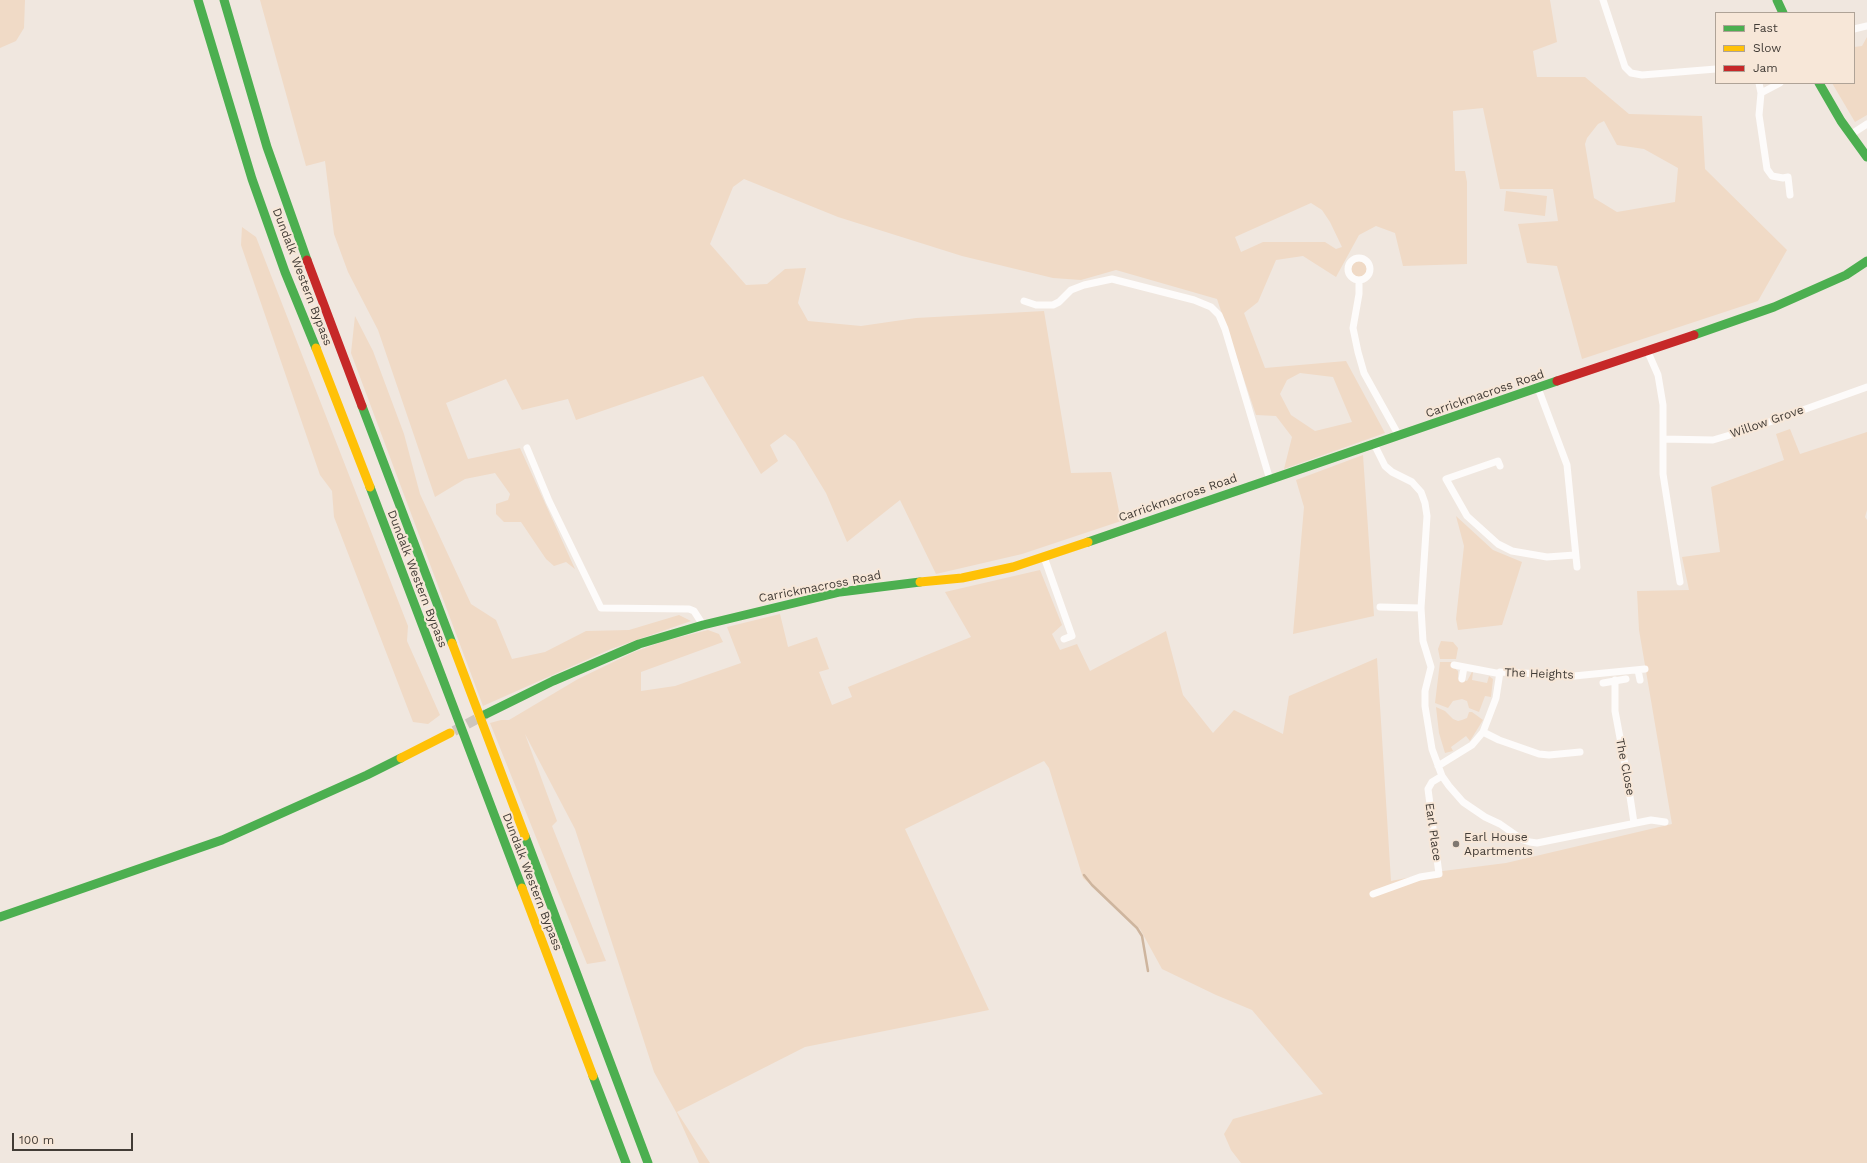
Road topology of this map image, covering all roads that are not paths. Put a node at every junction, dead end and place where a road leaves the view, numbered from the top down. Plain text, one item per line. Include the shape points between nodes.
1 (198, 0) edge
2 (224, 0) edge
3 (1603, 0) edge
4 (1777, 0) edge
5 (1783, 12) edge
6 (1867, 26) edge
7 (1855, 29) edge
8 (1715, 68) edge
9 (1759, 84) edge
10 (1778, 84) edge
11 (1820, 84) edge
12 (1761, 93) junction
13 (1867, 124) edge
14 (1850, 135) junction
15 (1867, 157) edge
16 (1790, 195) dead end
17 (1867, 261) edge
18 (1359, 280) dead end
19 (1024, 301) dead end
20 (1648, 350) junction
21 (1867, 387) edge
22 (1538, 388) junction
23 (1399, 436) junction
24 (1663, 439) junction
25 (1374, 444) junction
26 (527, 448) dead end
27 (1500, 466) dead end
28 (1270, 480) junction
29 (1575, 555) junction
30 (1044, 557) junction
31 (1577, 567) dead end
32 (1680, 582) dead end
33 (1380, 607) dead end
34 (1421, 608) junction
35 (702, 625) junction
36 (1064, 639) dead end
37 (1454, 665) dead end
38 (1464, 667) junction
39 (1500, 672) junction
40 (1462, 679) dead end
41 (1626, 679) dead end
42 (1614, 680) junction
43 (1640, 680) dead end
44 (1603, 683) dead end
45 (486, 714) tunnel mouth
46 (1483, 732) junction
47 (450, 733) tunnel mouth
48 (1580, 752) dead end
49 (1438, 766) junction
50 (1442, 776) junction
51 (1664, 822) dead end
52 (1634, 823) junction
53 (1373, 894) dead end
54 (0, 917) edge
55 (626, 1163) edge
56 (648, 1163) edge

1 - 55 main road, Dundalk Western Bypass via 252,179 282,265 325,369
2 - 56 main road, Dundalk Western Bypass via 267,147 291,214
3 - 8 street via 1625,67 1631,73 1642,75
4 - 5 main road
6 - 7 street
9 - 12 street
10 - 12 street
11 - 14 main road
12 - 16 street via 1759,115 1767,169 1772,176 1788,178
13 - 14 street
14 - 15 main road
17 - 20 main road, Carrickmacross Road via 1846,275 1781,304
18 - 23 street via 1354,328 1358,352 1364,373
19 - 28 street via 1036,305 1052,305 1071,290 1112,279 1194,300 1211,307 1219,315 1225,329
20 - 22 main road, Carrickmacross Road
20 - 24 street via 1658,375 1664,405
21 - 24 street, Willow Grove via 1713,440
22 - 23 main road, Carrickmacross Road
22 - 29 street via 1567,465
23 - 25 main road, Carrickmacross Road
24 - 32 street via 1663,474
25 - 28 main road, Carrickmacross Road
25 - 34 street via 1384,466 1412,482 1421,492 1425,503 1427,516
26 - 35 street via 549,501 601,608 689,609 694,611
27 - 29 street via 1498,461 1446,479 1467,516 1498,544 1512,551 1548,557
28 - 30 main road, Carrickmacross Road
29 - 31 street
30 - 35 main road, Carrickmacross Road via 962,578 840,592
30 - 36 street via 1072,636
33 - 34 street
34 - 49 street via 1423,641 1431,668 1425,691 1426,717 1430,743
35 - 45 main road, Carrickmacross Road via 639,644
37 - 38 street, The Heights
38 - 39 street, The Heights
38 - 40 street
39 - 43 street, The Heights via 1574,676 1642,670
39 - 46 street via 1496,698
41 - 42 street
42 - 44 street
42 - 52 street, The Close via 1614,711
46 - 48 street via 1539,754
46 - 49 street via 1472,745
47 - 54 main road via 354,781 222,840
49 - 50 street
50 - 52 street via 1463,802 1523,840 1537,843
50 - 53 street, Earl Place via 1432,782 1428,789 1439,874
51 - 52 street via 1651,820

